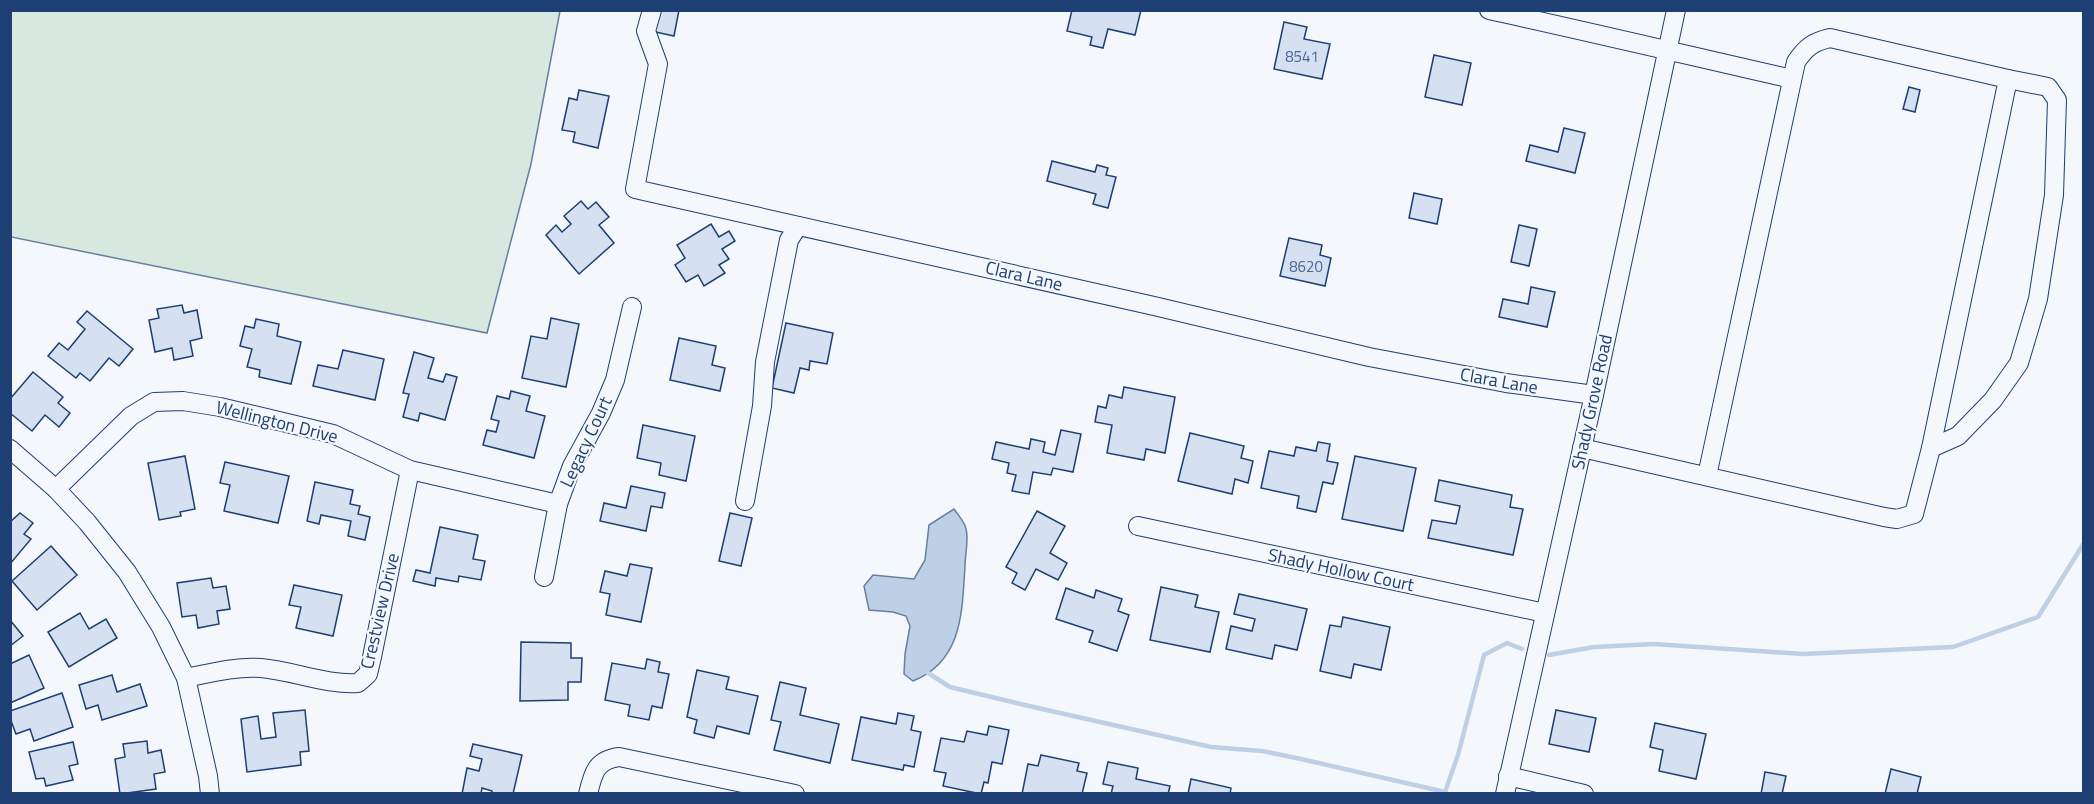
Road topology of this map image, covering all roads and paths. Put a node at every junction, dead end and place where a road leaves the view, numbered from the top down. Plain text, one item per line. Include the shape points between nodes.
1 (652, 10) edge
2 (1489, 10) edge
3 (1676, 10) edge
4 (1667, 51) junction
5 (1792, 79) junction
6 (2008, 79) junction
7 (798, 226) junction
8 (632, 307) dead end
9 (1593, 395) junction
10 (1582, 447) junction
11 (1931, 448) junction
12 (10, 449) edge
13 (410, 470) junction
14 (1707, 476) junction
15 (56, 489) junction
16 (745, 501) dead end
17 (558, 504) junction
18 (1137, 526) dead end
19 (544, 577) dead end
20 (1545, 613) junction
21 (186, 678) junction
22 (1507, 785) edge
23 (210, 794) edge
24 (588, 794) edge
25 (795, 794) edge
26 (1584, 794) edge

1 - 7 street, Clara Lane via 646,31 658,64 635,189
2 - 4 street
3 - 4 street, Shady Grove Road
4 - 5 street
4 - 9 street, Shady Grove Road
5 - 6 street via 1802,53 1815,42 1830,38
5 - 14 street
6 - 11 street
6 - 11 street via 2048,87 2056,100 2054,195 2038,299 2019,363 1999,391 1958,436
7 - 9 street, Clara Lane via 1369,357
7 - 16 street via 789,240 767,351 762,406
8 - 17 street, Legacy Court via 615,381 572,466
9 - 10 street, Shady Grove Road
10 - 14 street
10 - 20 street, Shady Grove Road
11 - 14 street via 1914,514 1898,519
12 - 15 street
13 - 15 street, Wellington Drive via 333,434 183,400 154,402 131,416
13 - 17 street, Wellington Drive
13 - 21 street, Crestview Drive via 368,674 358,683 342,684 259,668
15 - 21 street via 127,572
17 - 19 street, Legacy Court
18 - 20 street, Shady Hollow Court
20 - 22 street, Shady Grove Road
21 - 23 street
22 - 26 street
24 - 25 street via 592,776 602,762 620,757

